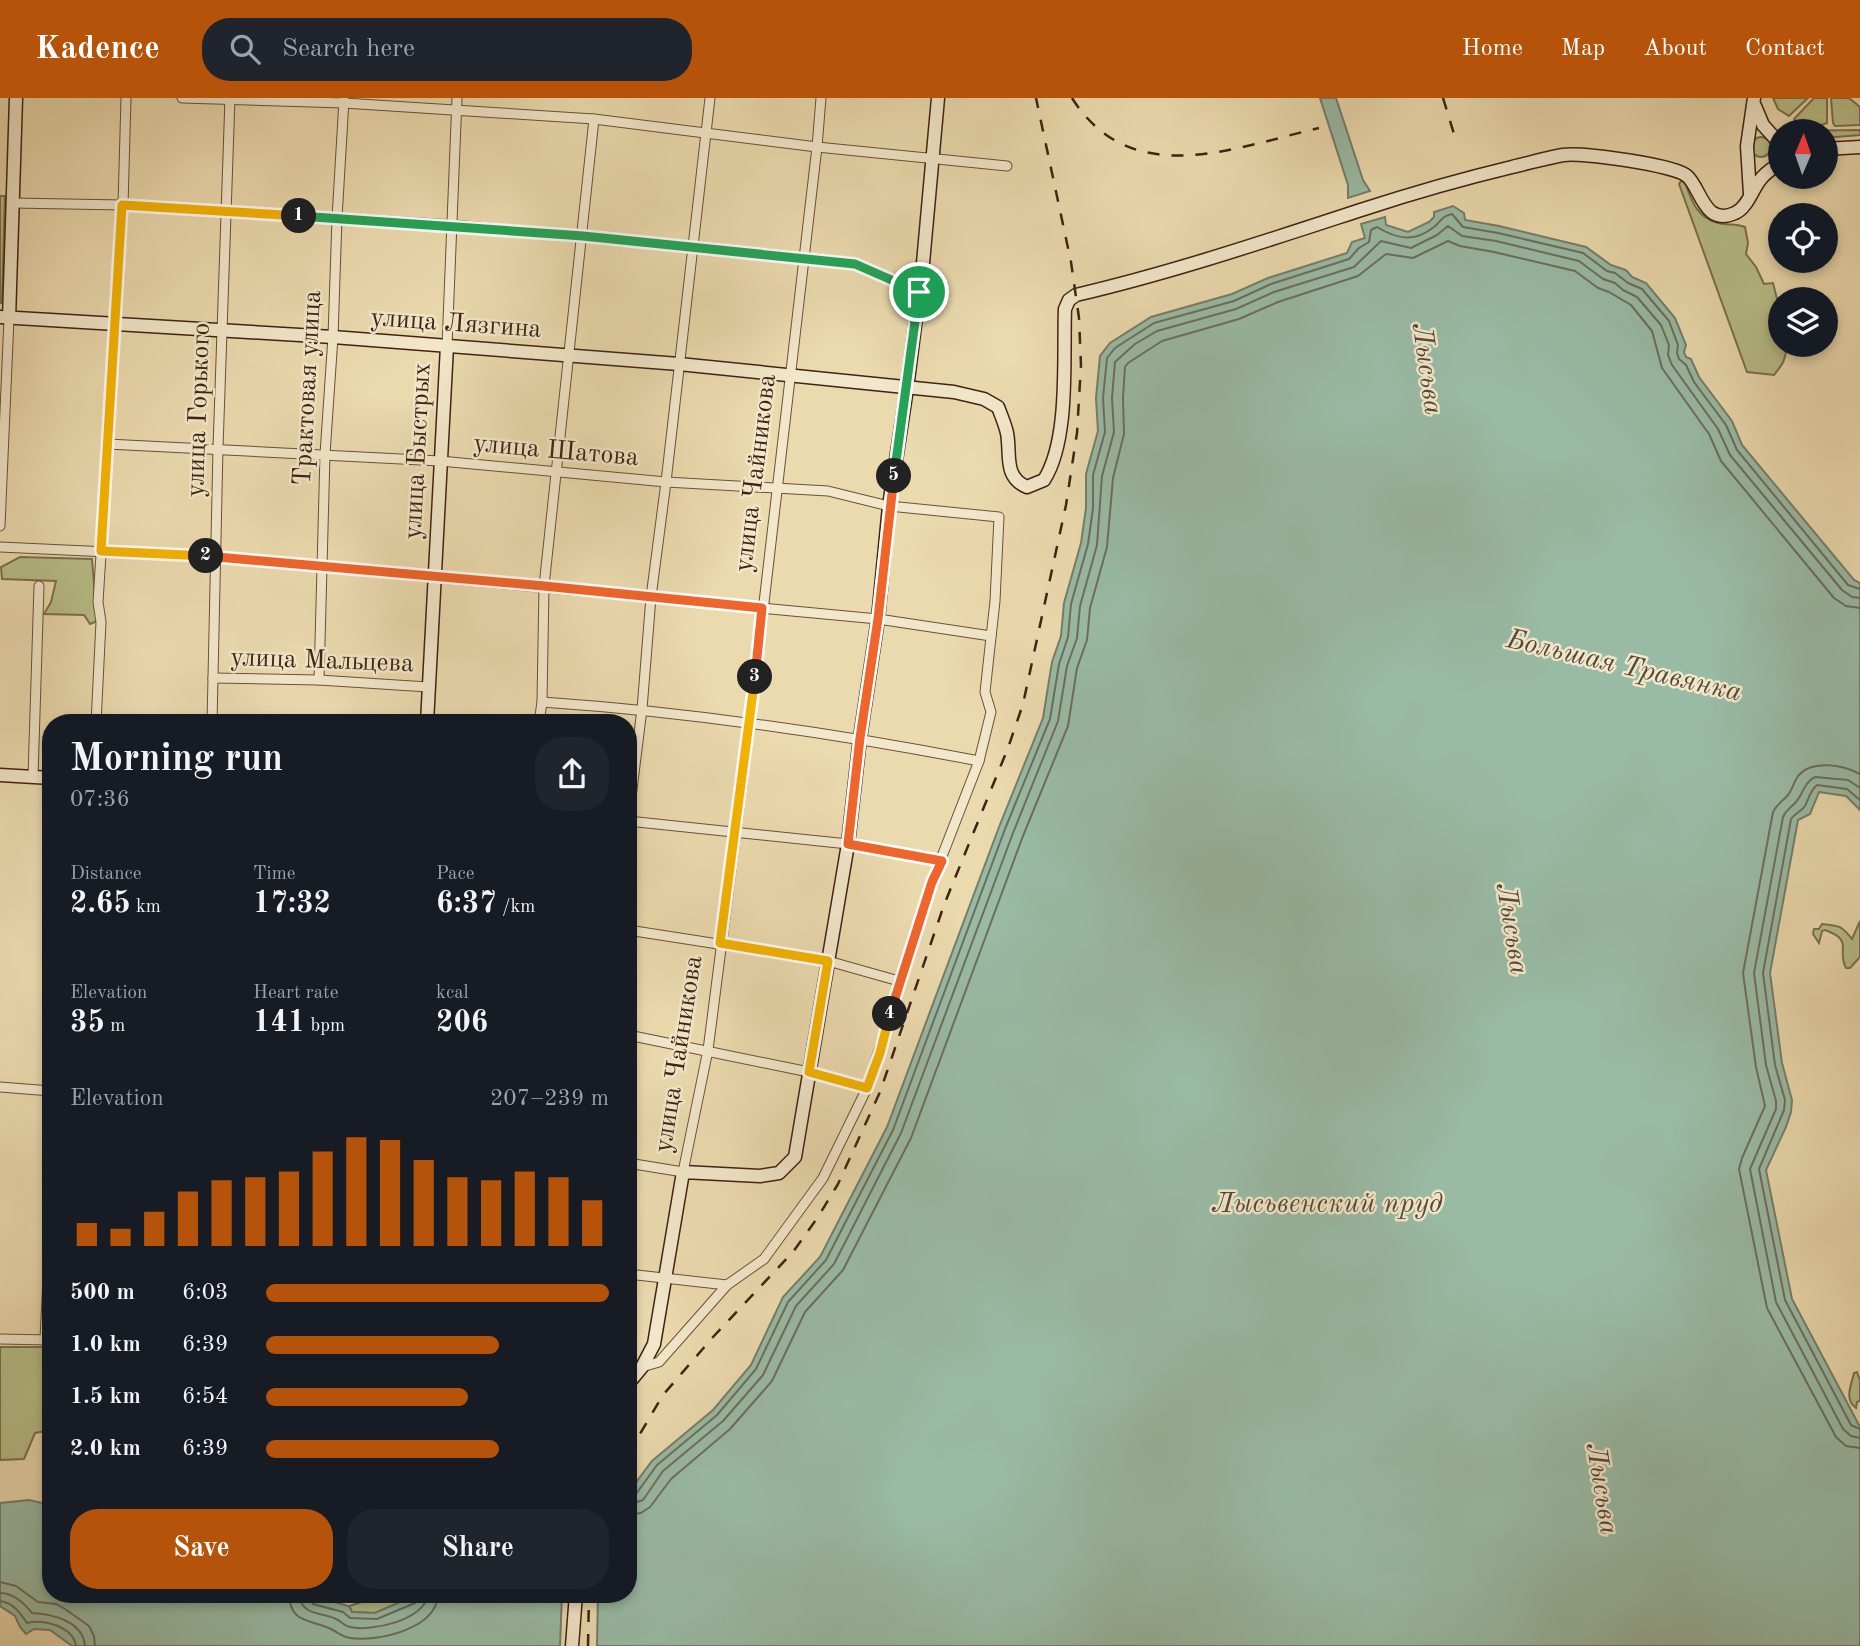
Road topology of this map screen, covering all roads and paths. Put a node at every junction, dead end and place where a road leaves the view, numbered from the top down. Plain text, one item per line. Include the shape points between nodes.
1 (16, 98) edge
2 (125, 98) edge
3 (181, 98) edge
4 (457, 98) edge
5 (710, 98) edge
6 (821, 98) edge
7 (938, 98) edge
8 (230, 99) edge
9 (344, 100) edge
10 (1754, 100) edge
11 (456, 109) junction
12 (594, 119) junction
13 (1768, 131) edge
14 (704, 133) junction
15 (1860, 146) edge
16 (817, 147) junction
17 (1838, 148) edge
18 (933, 157) junction
19 (1007, 166) dead end
20 (1768, 172) edge
21 (1750, 194) junction
22 (12, 202) junction
23 (122, 205) junction
24 (227, 212) junction
25 (337, 218) junction
26 (454, 225) junction
27 (583, 236) junction
28 (692, 246) junction
29 (804, 259) junction
30 (919, 292) junction
31 (4, 318) edge
32 (116, 325) junction
33 (222, 332) junction
34 (333, 337) junction
35 (447, 346) junction
36 (568, 355) junction
37 (679, 364) junction
38 (790, 376) junction
39 (907, 388) junction
40 (107, 443) junction
41 (218, 449) junction
42 (325, 454) junction
43 (440, 461) junction
44 (558, 472) junction
45 (666, 482) junction
46 (777, 489) junction
47 (889, 506) junction
48 (0, 526) edge
49 (0, 547) edge
50 (101, 551) junction
51 (216, 557) junction
52 (323, 566) junction
53 (434, 577) junction
54 (39, 586) dead end
55 (544, 586) junction
56 (651, 597) junction
57 (762, 608) junction
58 (878, 619) junction
59 (992, 636) junction
60 (213, 678) junction
61 (319, 680) junction
62 (428, 687) junction
63 (542, 702) junction
64 (642, 709) junction
65 (96, 714) edge
66 (212, 714) edge
67 (426, 714) edge
68 (540, 714) edge
69 (750, 723) junction
70 (860, 738) junction
71 (637, 749) edge
72 (979, 761) junction
73 (0, 775) edge
74 (33, 777) junction
75 (42, 778) edge
76 (637, 822) edge
77 (736, 832) junction
78 (848, 844) junction
79 (942, 861) junction
80 (637, 931) edge
81 (720, 943) junction
82 (828, 961) junction
83 (899, 981) junction
84 (637, 1037) edge
85 (708, 1049) junction
86 (809, 1072) junction
87 (0, 1087) edge
88 (867, 1088) junction
89 (42, 1090) edge
90 (637, 1164) edge
91 (683, 1172) junction
92 (637, 1275) edge
93 (665, 1279) junction
94 (727, 1285) junction
95 (0, 1339) edge
96 (42, 1339) edge
97 (642, 1367) junction
98 (637, 1373) edge
99 (575, 1603) edge
100 (572, 1646) edge

1 - 22 street
2 - 23 street
3 - 8 street
4 - 11 street, улица Быстрых
5 - 14 street
6 - 16 street, улица Чайникова
7 - 18 street
8 - 9 street
8 - 24 street, улица Горького
9 - 11 street
9 - 25 street, Трактовая улица
10 - 13 street
10 - 21 street via 1747,146
11 - 12 street
11 - 26 street, улица Быстрых
12 - 14 street
12 - 27 street
14 - 16 street
14 - 28 street
15 - 17 street
16 - 18 street
16 - 29 street, улица Чайникова
18 - 19 street
18 - 30 street
20 - 21 street
21 - 39 street, улица Лязгина via 1743,208 1723,215 1704,206 1690,178 1681,171 1566,154 1444,183 1259,243 1076,295 1065,309 1063,398 1055,455 1044,480 1034,485 1021,484 1011,474 1007,430 998,407 954,392
22 - 23 street
22 - 31 street
23 - 24 street
23 - 32 street
24 - 25 street
24 - 33 street, улица Горького
25 - 26 street
25 - 34 street, Трактовая улица
26 - 27 street
26 - 35 street, улица Быстрых
27 - 28 street
27 - 36 street
28 - 29 street
28 - 37 street
29 - 30 street via 855,264
29 - 38 street, улица Чайникова
30 - 39 street
31 - 32 street, улица Лязгина
31 - 48 street
32 - 33 street, улица Лязгина
32 - 40 street
33 - 34 street, улица Лязгина
33 - 41 street, улица Горького
34 - 35 street, улица Лязгина
34 - 42 street, Трактовая улица
35 - 36 street, улица Лязгина
35 - 43 street, улица Быстрых
36 - 37 street, улица Лязгина
36 - 44 street
37 - 38 street, улица Лязгина
37 - 45 street
38 - 39 street, улица Лязгина
38 - 46 street, улица Чайникова
39 - 47 street
40 - 41 street, улица Шатова
40 - 50 street
41 - 42 street, улица Шатова
41 - 51 street, улица Горького
42 - 43 street, улица Шатова
42 - 52 street, Трактовая улица
43 - 44 street, улица Шатова
43 - 53 street, улица Быстрых
44 - 45 street, улица Шатова
44 - 55 street
45 - 46 street, улица Шатова
45 - 56 street
46 - 47 street, улица Шатова via 828,491
46 - 57 street, улица Чайникова
47 - 58 street
47 - 59 street, улица Шатова via 999,517
49 - 50 street
50 - 51 street
50 - 65 street
51 - 52 street
51 - 60 street, улица Горького
52 - 53 street
52 - 61 street, Трактовая улица
53 - 55 street
53 - 62 street, улица Быстрых
54 - 74 street
55 - 56 street
55 - 63 street
56 - 57 street
56 - 64 street
57 - 58 street
57 - 69 street, улица Чайникова
58 - 59 street
58 - 70 street
59 - 72 street via 985,692 991,712
60 - 61 street, улица Мальцева
60 - 66 street, улица Горького
61 - 62 street, улица Мальцева
62 - 67 street, улица Быстрых
63 - 64 street
63 - 68 street
64 - 69 street
64 - 71 street
69 - 70 street
69 - 77 street, улица Чайникова
70 - 72 street
70 - 78 street
72 - 79 street
73 - 74 street
74 - 75 street
76 - 77 street
77 - 78 street
77 - 81 street, улица Чайникова
78 - 79 street
78 - 82 street
79 - 83 street
80 - 81 street
81 - 82 street
81 - 85 street, улица Чайникова
82 - 83 street
82 - 86 street
83 - 88 street
84 - 85 street
85 - 86 street
85 - 91 street, улица Чайникова
86 - 88 street
86 - 91 street via 795,1157 779,1173
87 - 89 street
88 - 94 street via 823,1178 792,1223 764,1259
90 - 91 street
91 - 93 street, улица Чайникова
92 - 93 street
93 - 94 street
93 - 97 street, улица Чайникова via 654,1343
94 - 97 street via 659,1362
95 - 96 street
97 - 98 street, улица Чайникова
99 - 100 street

